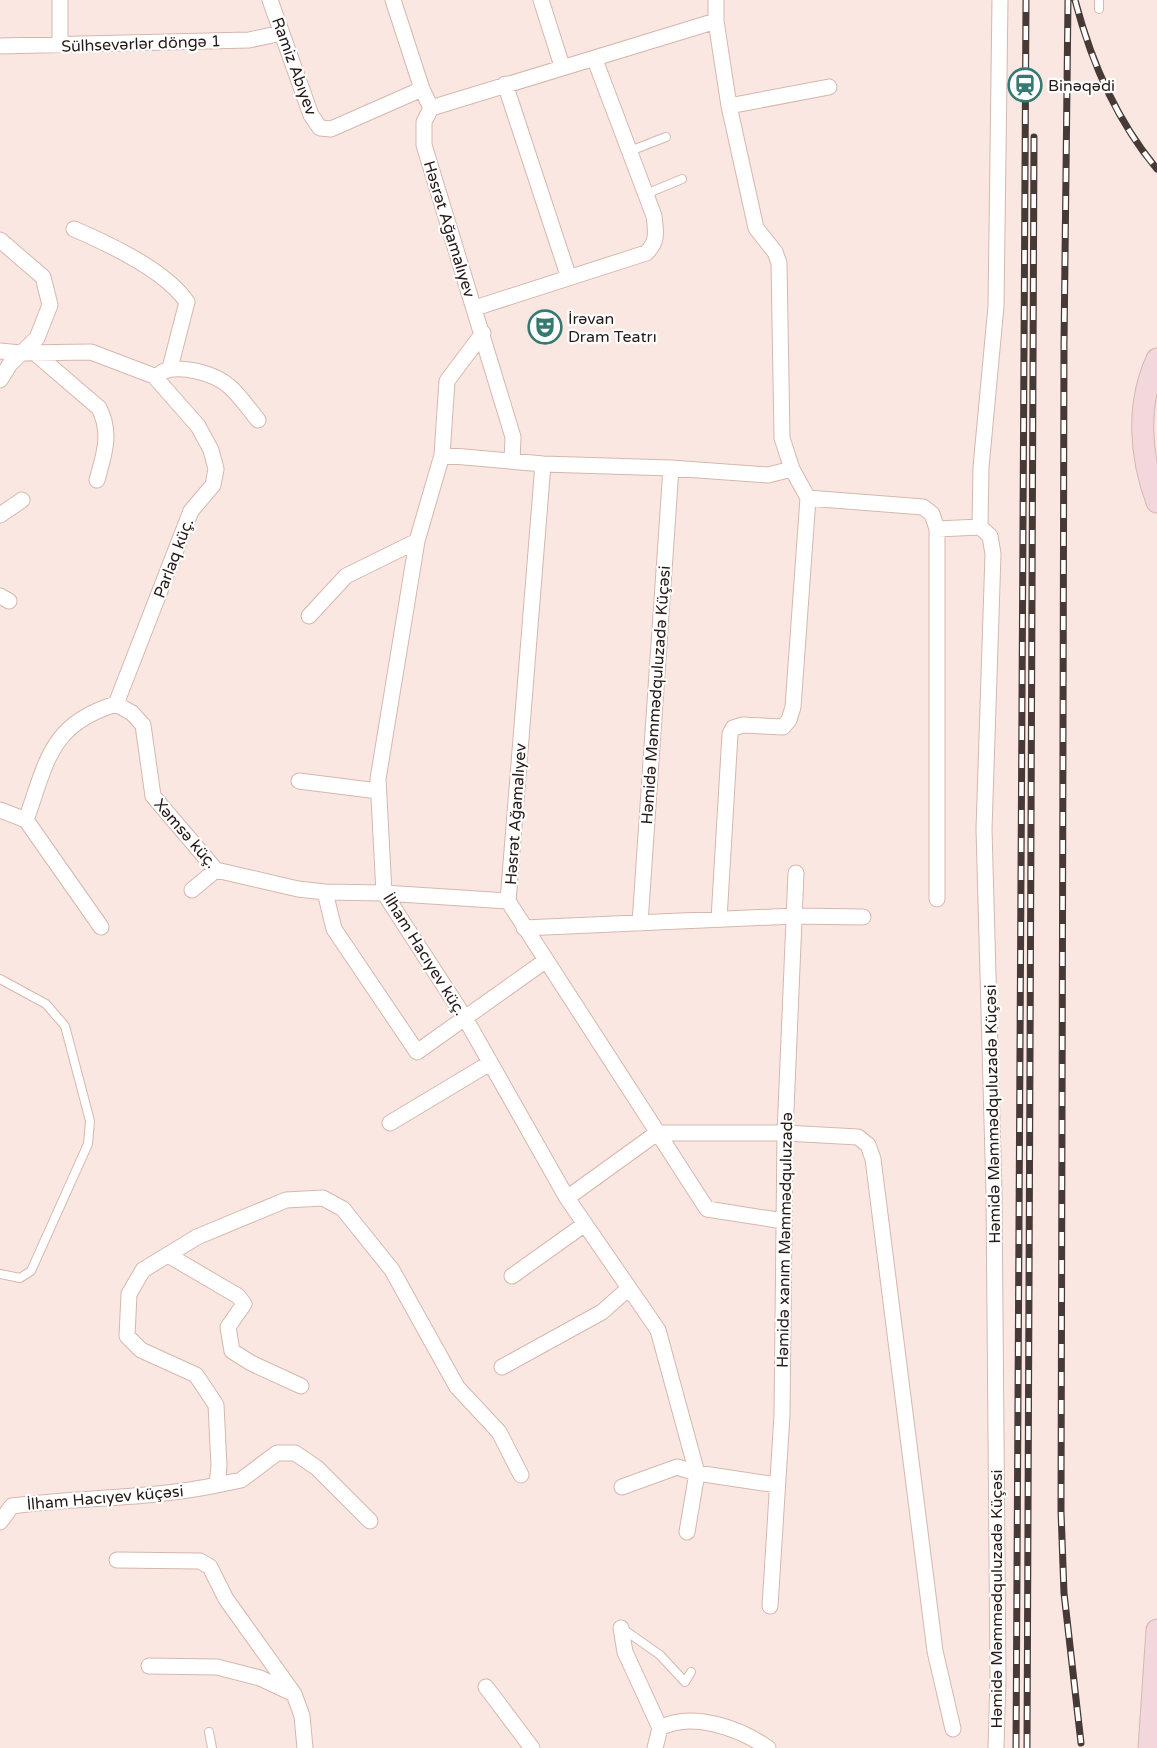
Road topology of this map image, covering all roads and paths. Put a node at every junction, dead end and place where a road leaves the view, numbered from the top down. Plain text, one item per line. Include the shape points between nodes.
1 (60, 0) edge
2 (270, 0) edge
3 (393, 0) edge
4 (541, 0) edge
5 (716, 0) edge
6 (1000, 0) edge
7 (1099, 0) edge
8 (1099, 9) dead end
9 (717, 21) junction
10 (282, 33) junction
11 (60, 45) junction
12 (0, 46) edge
13 (595, 60) junction
14 (562, 66) junction
15 (505, 84) junction
16 (829, 87) dead end
17 (422, 89) junction
18 (729, 106) junction
19 (431, 108) junction
20 (666, 137) dead end
21 (630, 151) junction
22 (682, 179) dead end
23 (645, 194) junction
24 (74, 229) dead end
25 (0, 240) edge
26 (569, 278) junction
27 (475, 308) junction
28 (483, 333) junction
29 (0, 351) edge
30 (28, 353) junction
31 (1157, 359) edge
32 (170, 368) junction
33 (154, 376) junction
34 (0, 380) edge
35 (1157, 395) edge
36 (258, 420) dead end
37 (442, 455) junction
38 (512, 461) junction
39 (543, 464) junction
40 (670, 468) junction
41 (792, 469) junction
42 (1148, 469) junction
43 (97, 480) dead end
44 (808, 498) junction
45 (22, 500) dead end
46 (1157, 502) edge
47 (0, 515) edge
48 (980, 528) junction
49 (937, 529) junction
50 (417, 541) junction
51 (309, 616) dead end
52 (116, 704) junction
53 (299, 781) dead end
54 (378, 792) junction
55 (0, 810) edge
56 (26, 820) junction
57 (216, 870) junction
58 (796, 873) dead end
59 (192, 890) dead end
60 (325, 892) junction
61 (384, 892) junction
62 (937, 899) dead end
63 (508, 901) junction
64 (794, 916) junction
65 (863, 917) dead end
66 (720, 919) junction
67 (640, 923) junction
68 (101, 927) dead end
69 (524, 928) junction
70 (545, 961) junction
71 (0, 979) edge
72 (465, 1018) junction
73 (490, 1063) junction
74 (390, 1123) dead end
75 (657, 1132) junction
76 (785, 1133) junction
77 (567, 1198) junction
78 (783, 1221) junction
79 (585, 1224) junction
80 (168, 1255) junction
81 (0, 1274) edge
82 (512, 1276) dead end
83 (629, 1288) junction
84 (502, 1367) dead end
85 (301, 1386) dead end
86 (698, 1473) junction
87 (521, 1475) dead end
88 (217, 1485) junction
89 (777, 1485) junction
90 (622, 1487) dead end
91 (369, 1521) dead end
92 (0, 1522) edge
93 (687, 1532) dead end
94 (117, 1560) dead end
95 (770, 1606) dead end
96 (621, 1628) joint
97 (1157, 1630) edge
98 (149, 1666) dead end
99 (691, 1672) dead end
100 (486, 1687) dead end
101 (294, 1694) junction
102 (660, 1728) junction
103 (953, 1729) dead end
104 (209, 1732) dead end
105 (212, 1748) edge
106 (305, 1748) edge
107 (532, 1748) edge
108 (655, 1748) edge
109 (768, 1748) edge
110 (996, 1748) edge
111 (1149, 1748) edge

1 - 11 street
2 - 10 street, Ramiz Abıyev
3 - 17 street
4 - 14 street
5 - 9 street
6 - 48 street via 996,306 981,467
7 - 8 lane
9 - 13 street
9 - 18 street
10 - 11 street, Sülhsevərlər döngə 1 via 249,40
10 - 17 street, Ramiz Abıyev via 311,115 320,128 331,129
11 - 12 street, Sülhsevərlər döngə 1
13 - 14 street
13 - 21 street
14 - 15 street
15 - 19 street
15 - 26 street
16 - 18 street
17 - 19 street
18 - 41 street via 756,228 779,263 782,438
19 - 27 street, Həsrət Ağamalıyev via 424,122 424,146
20 - 21 lane
21 - 23 street
22 - 23 lane
23 - 26 street via 654,216 654,246 646,253
24 - 32 street via 109,244 177,288 187,302
25 - 30 street via 43,277 50,305
26 - 27 street
27 - 28 street, Həsrət Ağamalıyev
28 - 37 street, İlham Hacıyev küç. via 447,381
28 - 38 street, Həsrət Ağamalıyev via 513,436
29 - 30 street, Parlaq küç.
30 - 33 street, Parlaq küç. via 91,352
30 - 34 street
30 - 43 street via 99,408 107,436
31 - 42 main road via 1142,412
32 - 33 street
32 - 36 street via 187,369 229,385
33 - 52 street, Parlaq küç. via 198,426 216,469 213,485 191,511
35 - 42 main road
37 - 38 street
37 - 50 street, İlham Hacıyev küç.
38 - 39 street
39 - 40 street
39 - 63 street, Həsrət Ağamalıyev
40 - 41 street via 768,475
40 - 67 street, Həmidə Məmmədquluzadə Küçəsi
41 - 44 street
42 - 46 main road
44 - 49 street via 923,507 932,514
44 - 66 street via 793,707 783,727 743,725 733,728 730,734
45 - 47 street
48 - 49 street
48 - 110 street, Həmidə Məmmədquluzadə Küçəsi via 990,536 993,554 984,829 995,1228
49 - 62 street
50 - 51 street via 346,576
50 - 54 street, İlham Hacıyev küç.
52 - 56 street via 71,724 52,748
52 - 57 street, Xəmsə küç. via 143,724 153,796
53 - 54 street
54 - 61 street, İlham Hacıyev küç.
55 - 56 street
56 - 68 street
57 - 59 street
57 - 60 street, Xəmsə küç.
58 - 64 street, Həmidə xanım Məmmədquluzadə
60 - 61 street, Xəmsə küç.
60 - 72 street via 334,929 417,1052
61 - 63 street, Xəmsə küç.
61 - 72 street, İlham Hacıyev küç.
63 - 69 street, Həsrət Ağamalıyev
64 - 65 street
64 - 66 street
64 - 76 street, Həmidə xanım Məmmədquluzadə
66 - 67 street
67 - 69 street
69 - 70 street, Həsrət Ağamalıyev
70 - 72 street
70 - 75 street, Həsrət Ağamalıyev
71 - 81 lane via 46,1004 65,1026 90,1121 88,1144 31,1270 20,1278
72 - 73 street, İlham Hacıyev küç.
73 - 74 street
73 - 77 street, İlham Hacıyev küç.
75 - 76 street
75 - 77 street
75 - 78 street, Həsrət Ağamalıyev via 707,1209
76 - 78 street, Həmidə xanım Məmmədquluzadə
76 - 103 street via 858,1137 868,1145 873,1159 935,1651
77 - 79 street, İlham Hacıyev küç.
78 - 89 street, Həmidə xanım Məmmədquluzadə via 782,1415
79 - 82 street
79 - 83 street, İlham Hacıyev küç.
80 - 85 street via 238,1296 244,1305 228,1327 232,1351
80 - 87 street via 197,1237 286,1200 323,1198 343,1209 392,1270 457,1387 499,1432
80 - 88 street via 143,1270 129,1294 127,1336 141,1350 196,1375 216,1405
83 - 84 street via 602,1312
83 - 86 street, İlham Hacıyev küç. via 658,1330
86 - 89 street
86 - 90 street via 677,1467
86 - 93 street, İlham Hacıyev küç.
88 - 91 street, İlham Hacıyev küçəsi via 241,1480 277,1453 295,1453 317,1468
88 - 92 street, İlham Hacıyev küçəsi via 188,1491 69,1498 12,1506
89 - 95 street, Həmidə xanım Məmmədquluzadə
94 - 101 street via 200,1561 210,1568 225,1599
96 - 99 lane via 660,1655 685,1682
96 - 102 street via 625,1652
97 - 111 main road
98 - 101 street via 228,1669
100 - 107 street
101 - 106 street via 302,1716
102 - 108 street
102 - 109 street via 672,1721 699,1720
104 - 105 lane

